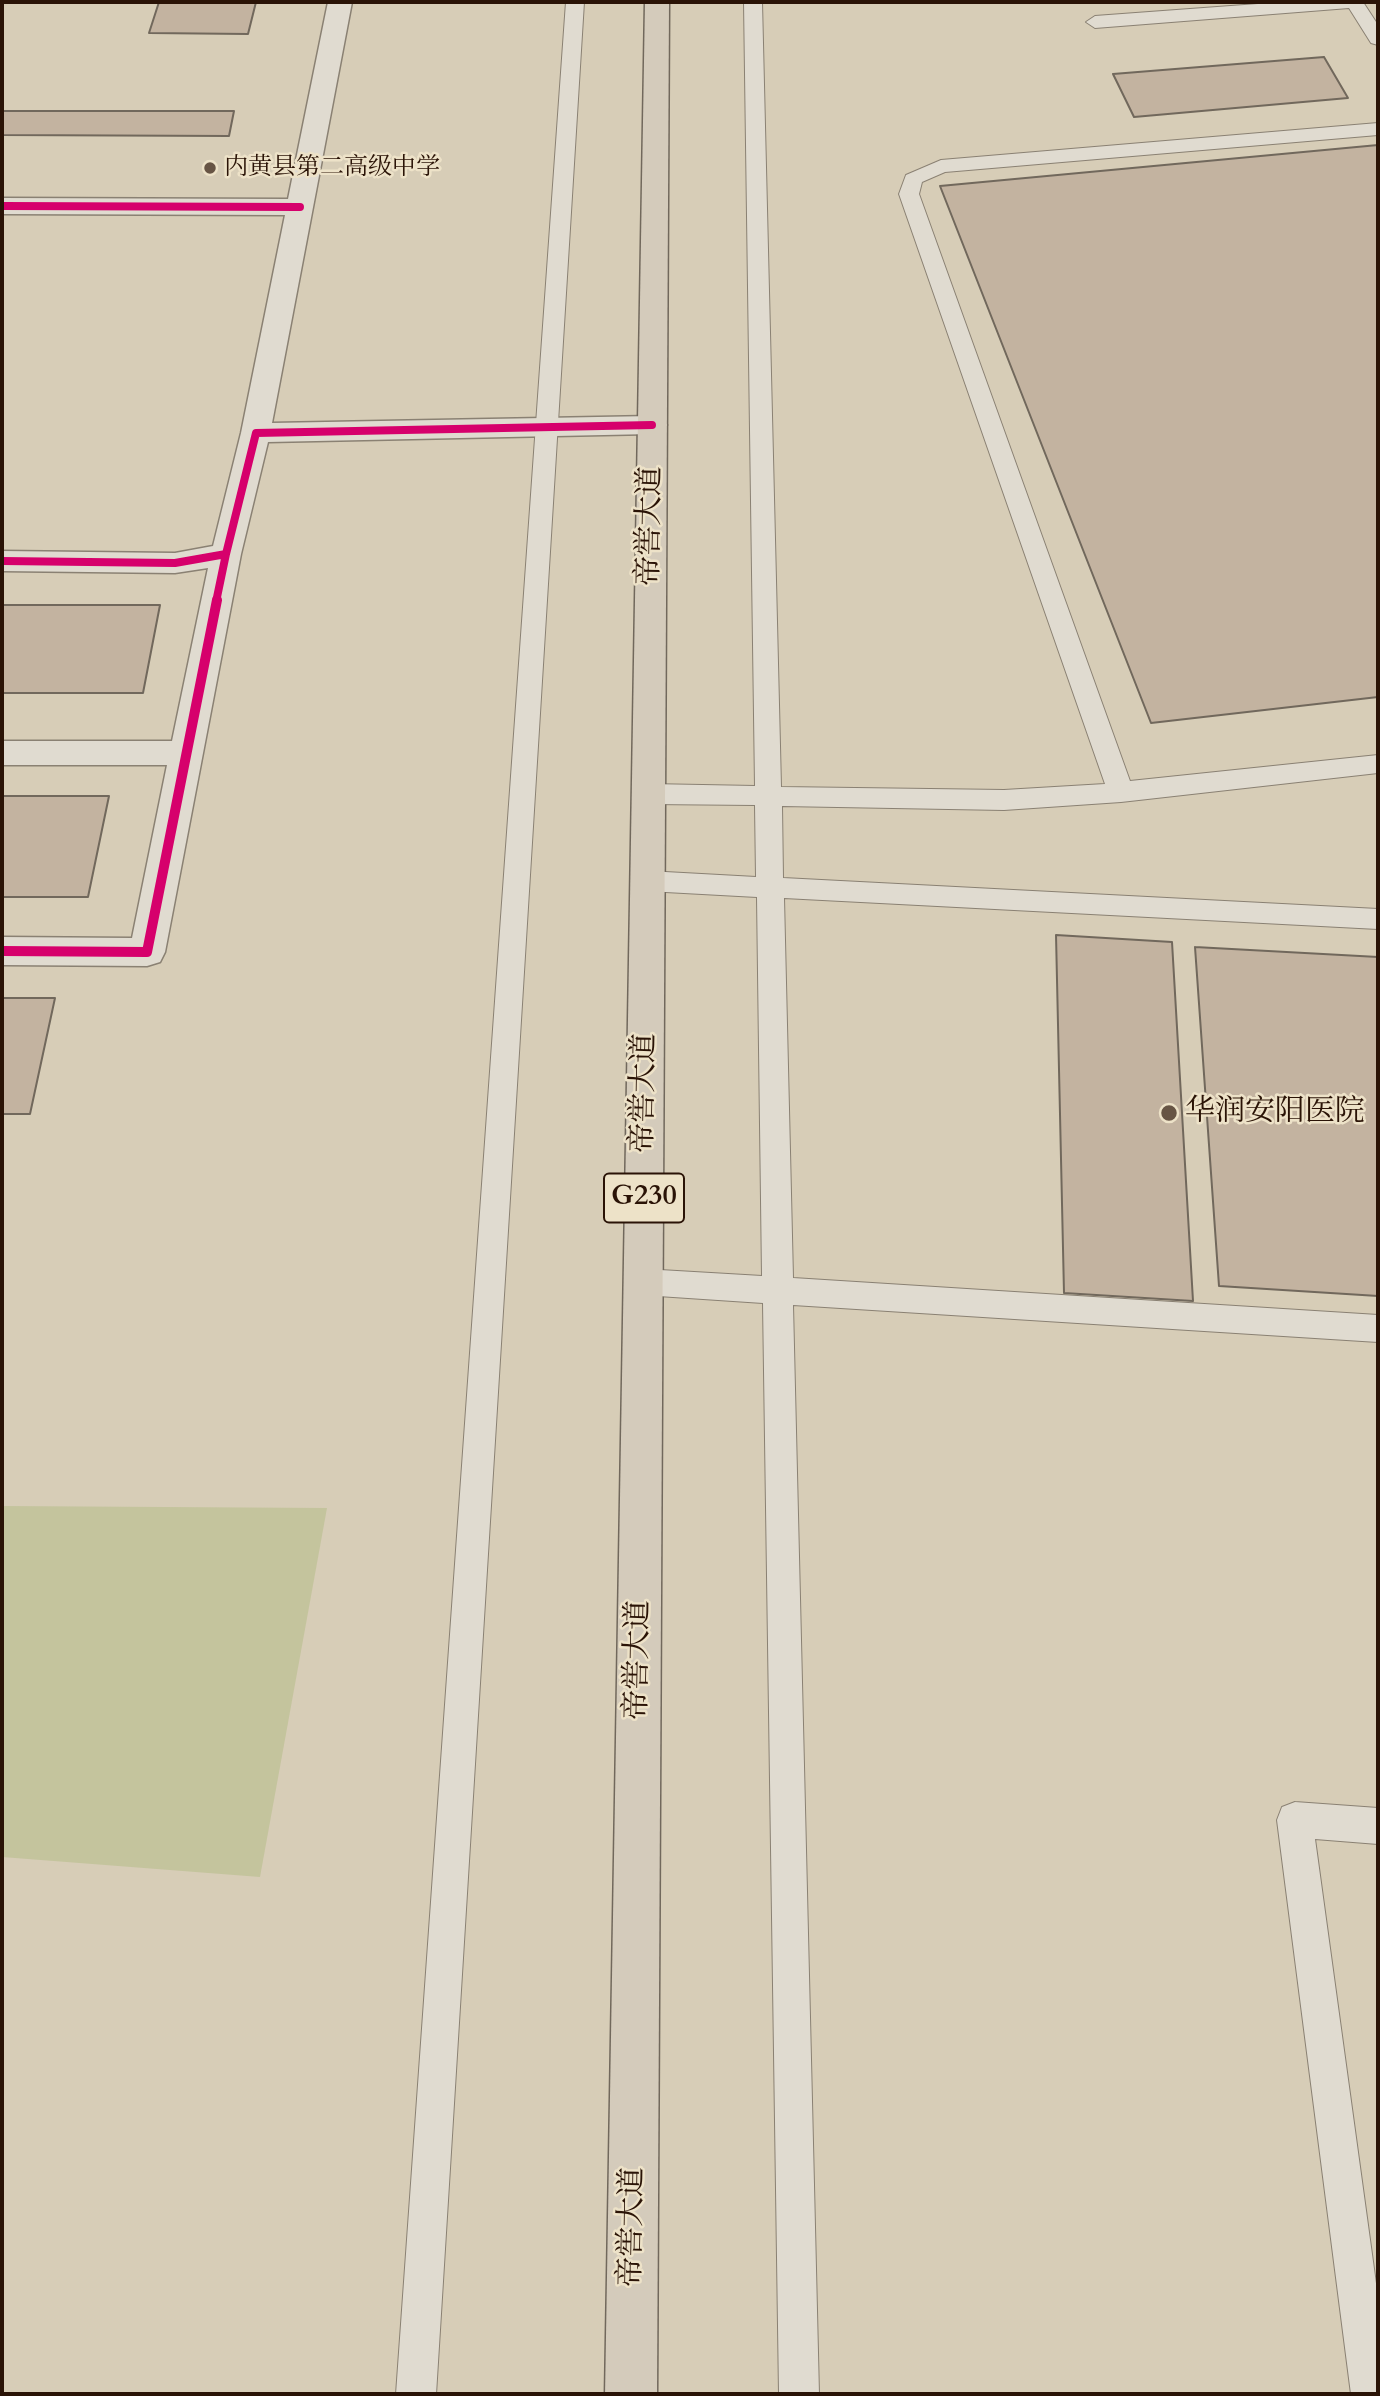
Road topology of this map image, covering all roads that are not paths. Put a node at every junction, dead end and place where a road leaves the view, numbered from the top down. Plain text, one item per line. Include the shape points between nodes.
1 (340, 2) edge
2 (575, 2) edge
3 (657, 2) edge
4 (753, 2) edge
5 (1095, 22) dead end
6 (1378, 40) edge
7 (1378, 129) edge
8 (2, 206) edge
9 (300, 207) junction
10 (652, 425) junction
11 (547, 427) junction
12 (256, 433) junction
13 (226, 554) junction
14 (2, 561) edge
15 (2, 752) edge
16 (186, 754) junction
17 (1378, 764) edge
18 (1121, 792) junction
19 (649, 794) junction
20 (768, 796) junction
21 (647, 881) junction
22 (769, 887) junction
23 (1378, 919) edge
24 (2, 951) edge
25 (643, 1283) junction
26 (777, 1291) junction
27 (1378, 1329) edge
28 (1378, 1826) edge
29 (416, 2394) edge
30 (631, 2394) edge
31 (799, 2394) edge
32 (1371, 2394) edge

1 - 9 street
2 - 11 lane
3 - 10 highway, 帝喾大道 / G230
4 - 20 lane
5 - 6 lane via 1354,2
7 - 18 lane via 941,166 913,179 909,194
8 - 9 street
9 - 12 street
10 - 11 street
10 - 19 highway, 帝喾大道 / G230
11 - 12 street
11 - 29 lane
12 - 13 street
13 - 14 street via 175,563
13 - 16 street
15 - 16 street
16 - 24 street via 147,952
17 - 18 lane
18 - 20 lane via 1004,800
19 - 20 lane
19 - 21 highway, 帝喾大道 / G230
20 - 22 lane
21 - 22 lane
21 - 25 highway, 帝喾大道 / G230
22 - 23 lane
22 - 26 lane
25 - 26 lane
25 - 30 highway, 帝喾大道 / G230
26 - 27 lane
26 - 31 lane
28 - 32 lane via 1295,1820

